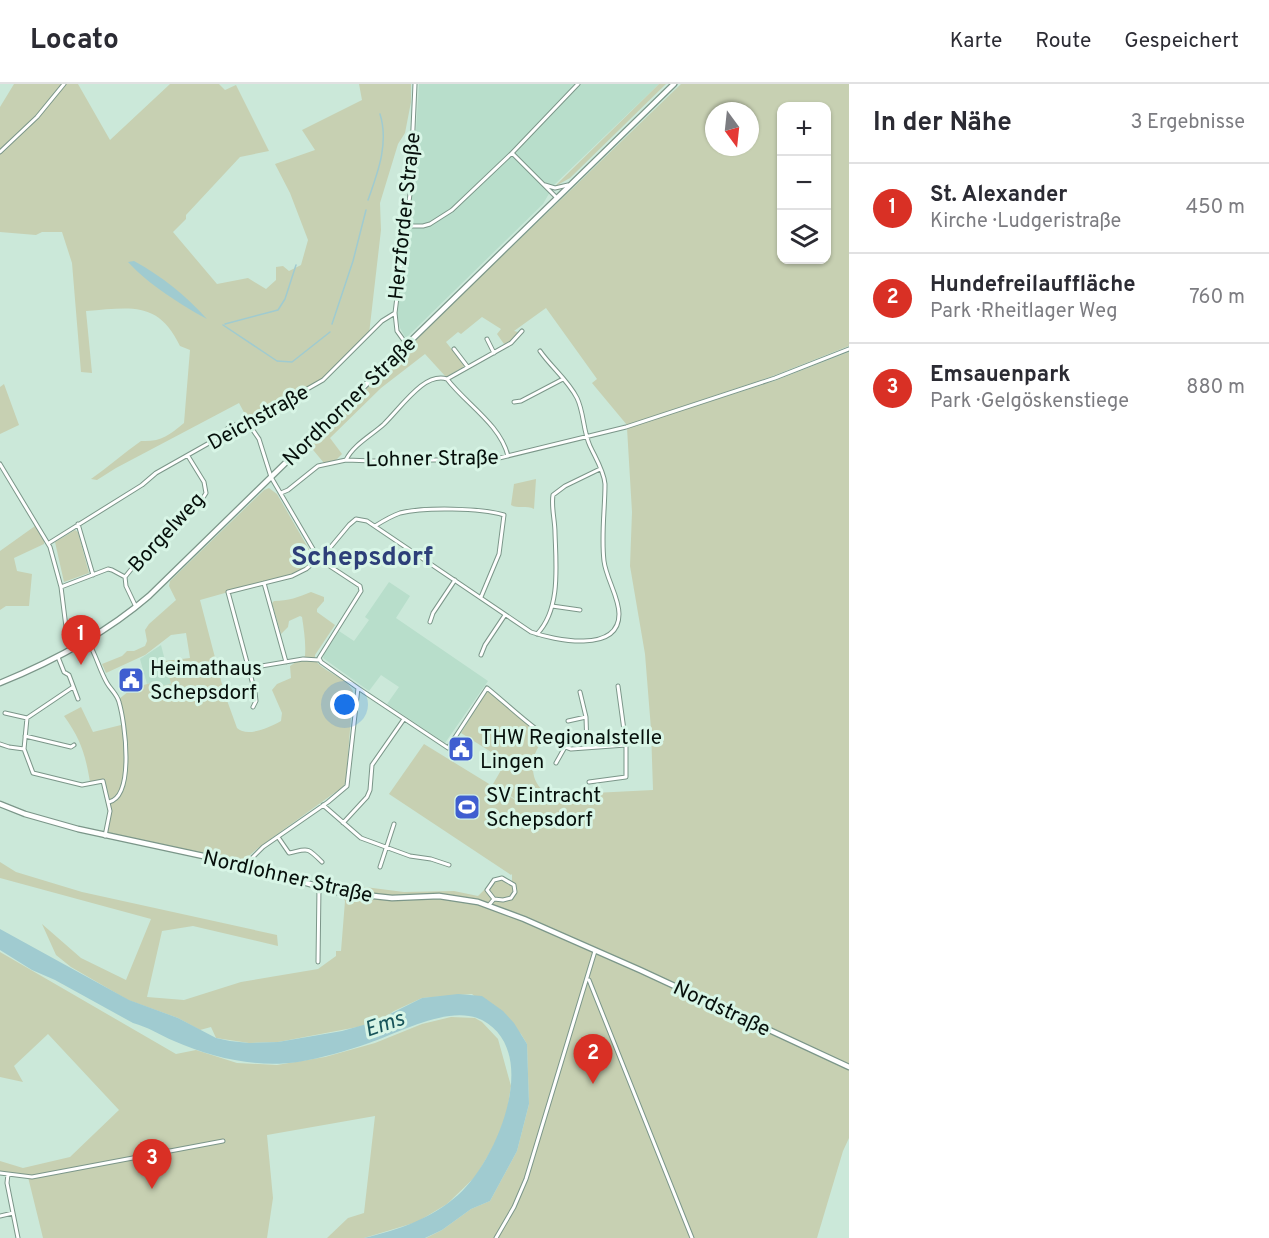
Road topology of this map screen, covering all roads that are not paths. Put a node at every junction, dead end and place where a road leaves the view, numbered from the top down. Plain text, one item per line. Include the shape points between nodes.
1 (64, 84) edge
2 (415, 84) edge
3 (578, 84) edge
4 (674, 84) edge
5 (0, 152) edge
6 (512, 153) junction
7 (543, 184) junction
8 (570, 185) junction
9 (556, 197) junction
10 (406, 226) junction
11 (395, 313) junction
12 (522, 331) dead end
13 (487, 339) dead end
14 (407, 345) junction
15 (454, 349) dead end
16 (849, 349) edge
17 (540, 351) dead end
18 (494, 353) junction
19 (467, 366) junction
20 (447, 379) junction
21 (563, 379) junction
22 (514, 402) dead end
23 (246, 420) junction
24 (586, 437) junction
25 (188, 456) junction
26 (508, 456) junction
27 (346, 460) junction
28 (0, 464) edge
29 (600, 469) junction
30 (271, 477) junction
31 (281, 493) junction
32 (78, 524) junction
33 (375, 526) junction
34 (49, 543) junction
35 (318, 558) junction
36 (93, 575) junction
37 (125, 578) junction
38 (455, 580) junction
39 (264, 583) junction
40 (61, 587) junction
41 (481, 597) junction
42 (552, 606) junction
43 (135, 607) junction
44 (580, 610) dead end
45 (505, 615) junction
46 (430, 622) dead end
47 (537, 634) junction
48 (87, 640) junction
49 (73, 649) junction
50 (481, 655) dead end
51 (58, 657) junction
52 (320, 660) junction
53 (286, 662) junction
54 (249, 668) junction
55 (0, 683) edge
56 (618, 686) dead end
57 (73, 687) junction
58 (358, 688) junction
59 (580, 692) dead end
60 (78, 699) dead end
61 (253, 706) dead end
62 (5, 713) dead end
63 (586, 717) junction
64 (27, 718) junction
65 (404, 719) junction
66 (568, 721) dead end
67 (25, 736) junction
68 (0, 744) edge
69 (74, 745) dead end
70 (626, 746) junction
71 (565, 747) junction
72 (587, 748) junction
73 (24, 749) junction
74 (556, 763) dead end
75 (589, 782) dead end
76 (108, 802) junction
77 (0, 804) edge
78 (323, 805) junction
79 (343, 823) junction
80 (393, 824) dead end
81 (105, 836) junction
82 (278, 837) junction
83 (386, 846) junction
84 (322, 862) dead end
85 (245, 865) junction
86 (449, 865) dead end
87 (380, 867) dead end
88 (319, 887) junction
89 (494, 899) junction
90 (489, 905) junction
91 (574, 942) joint
92 (595, 951) junction
93 (318, 962) dead end
94 (588, 978) junction
95 (849, 1066) edge
96 (223, 1141) dead end
97 (0, 1173) edge
98 (8, 1174) junction
99 (13, 1214) junction
100 (0, 1216) edge
101 (18, 1238) edge
102 (496, 1238) edge
103 (692, 1238) edge

1 - 5 street
2 - 10 street, Herzforder Straße
3 - 6 street
4 - 8 main road, Nordhorner Straße
6 - 7 street
6 - 10 street via 452,210 430,224
7 - 8 street via 555,188
7 - 9 street
8 - 9 main road, Nordhorner Straße
9 - 14 main road, Nordhorner Straße
10 - 11 street, Herzforder Straße
11 - 14 street, Herzforder Straße via 397,331
11 - 23 street, Deichstraße via 323,380 295,398
12 - 18 street
13 - 18 street
14 - 30 main road, Nordhorner Straße
15 - 19 street
16 - 24 street, Lohner Straße via 775,378
17 - 21 street
18 - 19 street
19 - 20 street
20 - 26 street via 503,441
20 - 27 street via 435,378 420,386
21 - 22 street
21 - 24 street via 577,399
23 - 25 street, Deichstraße
23 - 30 street via 259,439
24 - 26 street, Lohner Straße
24 - 29 street
25 - 32 street, Deichstraße
25 - 37 street, Borgelweg via 204,482 206,493 150,546
26 - 27 street, Lohner Straße via 486,460
27 - 31 street, Lohner Straße via 318,466
28 - 34 street
29 - 42 street via 553,495
29 - 47 street via 605,484 604,564 619,608 618,622 609,634 591,641
30 - 31 street
30 - 43 main road, Nordhorner Straße
31 - 35 street
32 - 34 street, Deichstraße
32 - 36 street
33 - 35 street via 357,519
33 - 38 street
33 - 41 street via 412,511 504,515 499,554
34 - 40 street
35 - 39 street via 299,573
35 - 52 street via 362,591
36 - 37 street, Borgelweg via 112,570
36 - 40 street, Borgelweg
37 - 43 street, Borgelweg
38 - 41 street
38 - 46 street
39 - 53 street
39 - 54 street via 228,592
40 - 49 street via 67,635
41 - 45 street
42 - 44 street
42 - 47 street
43 - 48 main road, Nordhorner Straße
45 - 47 street
45 - 50 street
48 - 49 main road, Nordhorner Straße
48 - 76 street via 118,698 123,720 124,782 119,796
49 - 51 main road, Nordhorner Straße
51 - 55 main road, Nordhorner Straße
51 - 57 street
52 - 53 street
52 - 58 street
53 - 54 street
54 - 61 street via 256,701
56 - 70 street
57 - 60 street
57 - 64 street
58 - 65 street
58 - 78 street via 347,786
59 - 63 street
62 - 64 street
63 - 66 street
63 - 72 street
64 - 67 street
65 - 71 street via 448,748 488,688 545,736
65 - 79 street via 372,765 367,797
67 - 69 street
67 - 73 street
68 - 73 street
70 - 72 street
70 - 75 street via 626,777
71 - 72 street
71 - 74 street
73 - 76 street via 33,773 82,785 103,781
76 - 81 street
77 - 81 main road, Nordlohner Straße
78 - 79 street
78 - 82 street
79 - 83 street via 361,838
80 - 83 street
81 - 85 main road, Nordlohner Straße
82 - 84 street via 289,853 301,849 313,852
82 - 85 street
83 - 86 street
83 - 87 street
85 - 88 main road, Nordlohner Straße
88 - 90 main road, Nordlohner Straße via 392,898 449,897
88 - 93 street
89 - 89 street via 510,898 515,892 514,885 502,878 494,880 487,890
89 - 90 street
90 - 91 main road, Nordlohner Straße
91 - 92 main road, Nordstraße
92 - 94 street
92 - 95 main road, Nordstraße
94 - 102 street via 526,1179
94 - 103 street
96 - 98 street via 32,1177
97 - 98 street
98 - 99 street
99 - 100 street
99 - 101 street

